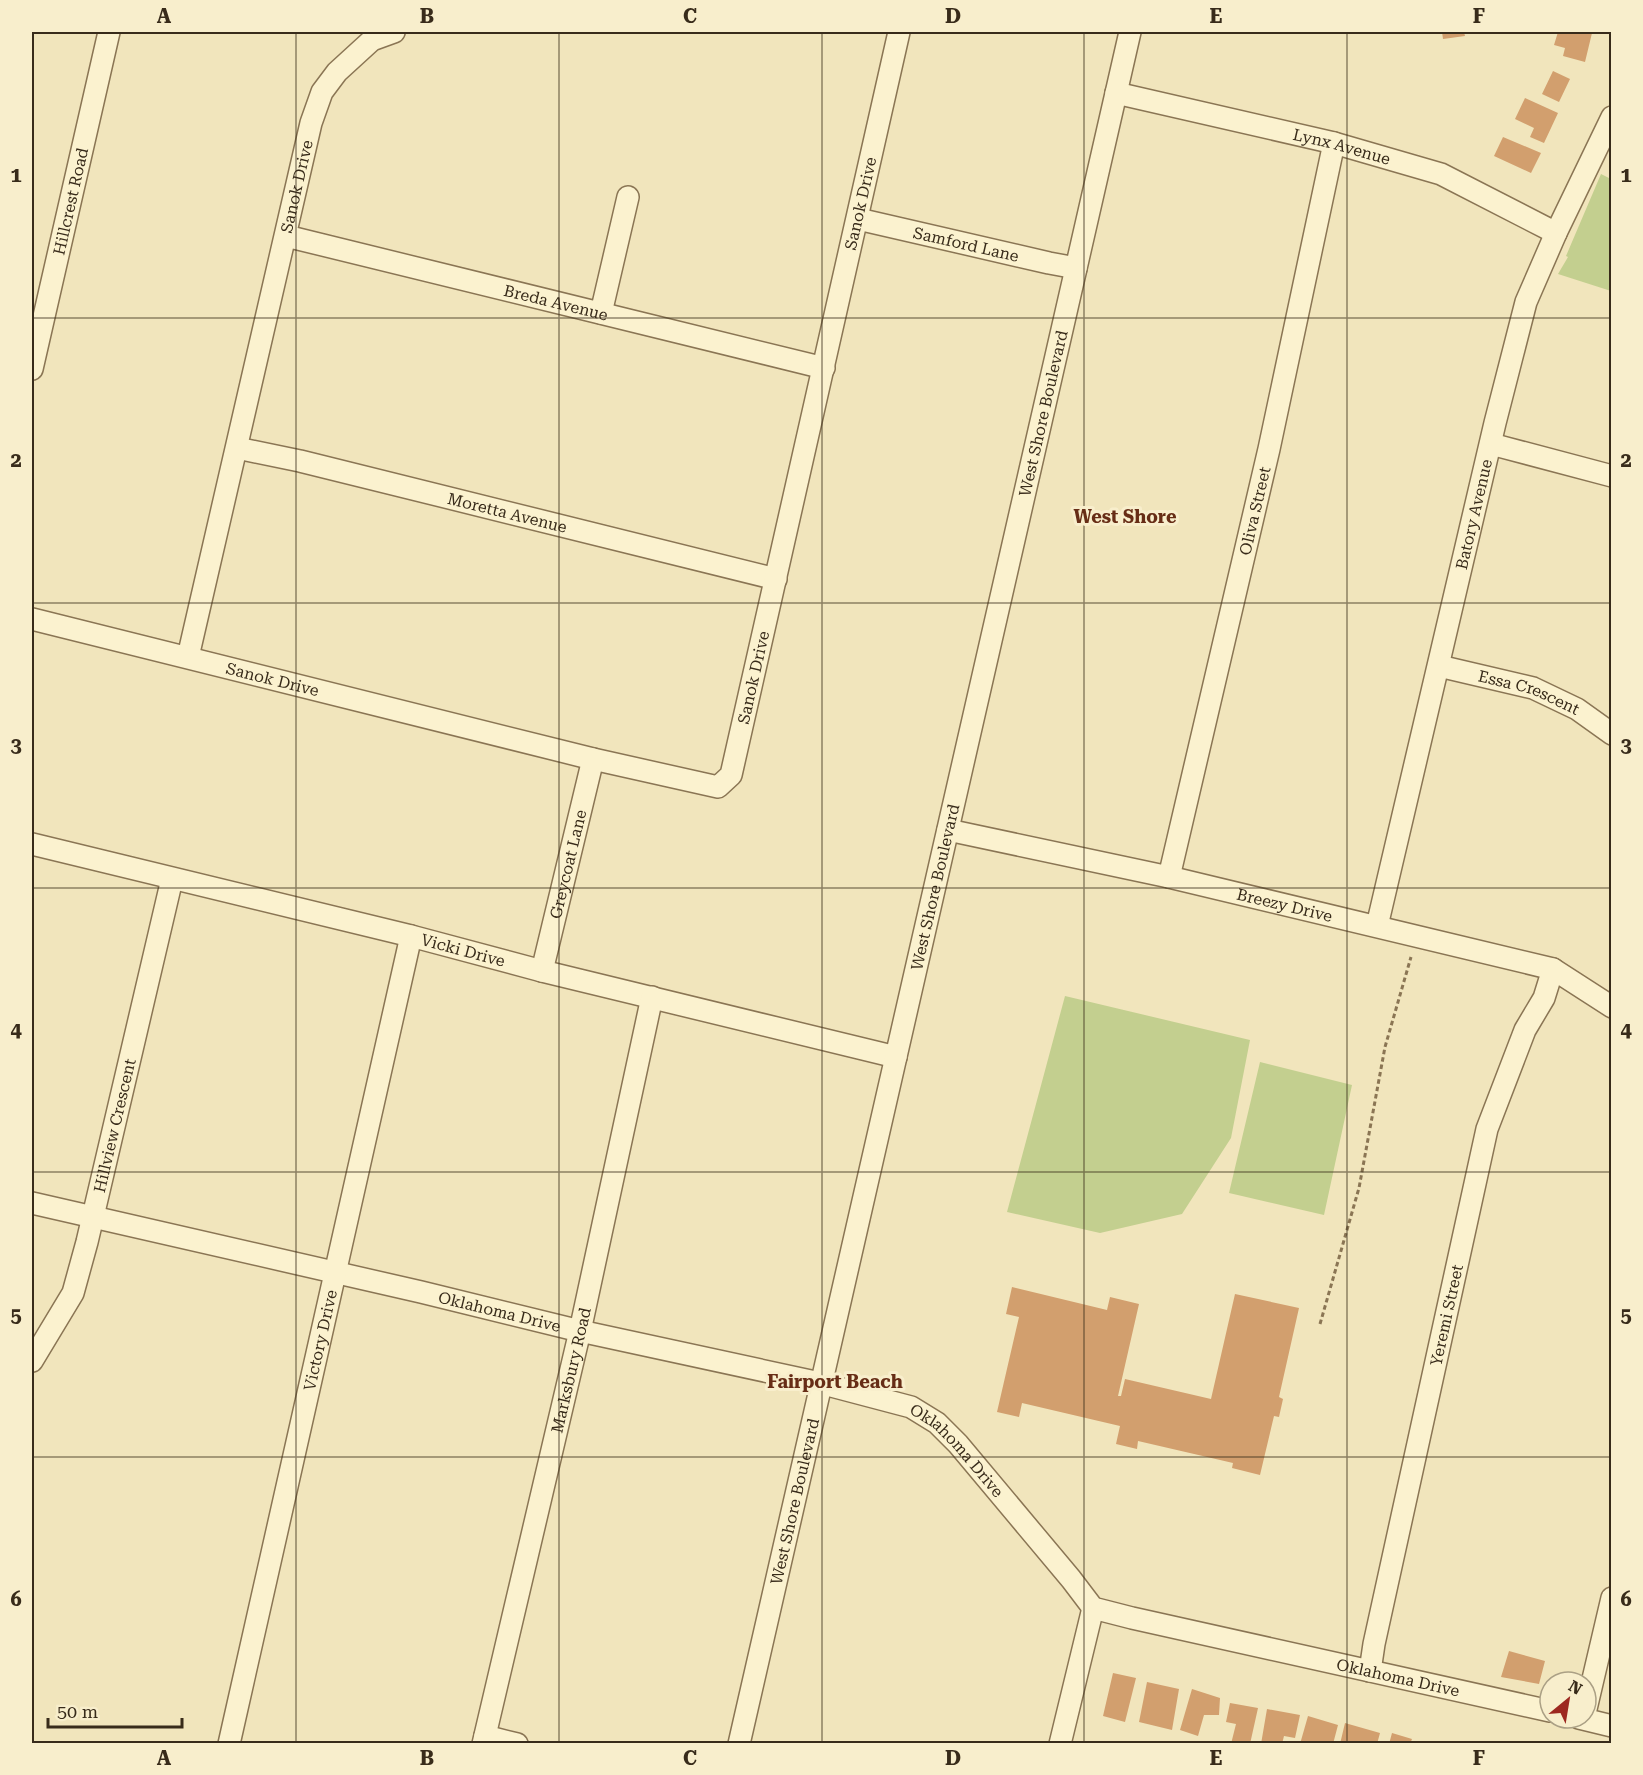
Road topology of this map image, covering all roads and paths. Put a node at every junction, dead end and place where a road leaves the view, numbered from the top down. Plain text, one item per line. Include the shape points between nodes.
1 (109, 32) edge
2 (394, 32) edge
3 (899, 32) edge
4 (1130, 32) edge
5 (1116, 93) junction
6 (1611, 117) edge
7 (1334, 143) junction
8 (628, 197) dead end
9 (858, 219) junction
10 (1556, 233) junction
11 (286, 236) junction
12 (1076, 268) junction
13 (601, 313) junction
14 (824, 368) junction
15 (32, 369) edge
16 (1491, 444) junction
17 (237, 448) junction
18 (1611, 476) edge
19 (776, 579) junction
20 (32, 619) edge
21 (188, 657) junction
22 (1439, 666) junction
23 (1611, 734) edge
24 (593, 759) junction
25 (948, 830) junction
26 (32, 844) edge
27 (1169, 877) junction
28 (172, 879) junction
29 (1377, 926) junction
30 (411, 936) junction
31 (1411, 957) dead end
32 (1553, 969) junction
33 (542, 971) junction
34 (652, 997) junction
35 (1611, 1007) edge
36 (896, 1057) junction
37 (32, 1203) edge
38 (93, 1217) junction
39 (334, 1273) junction
40 (1320, 1324) dead end
41 (580, 1331) junction
42 (32, 1361) edge
43 (820, 1383) junction
44 (1611, 1598) edge
45 (1093, 1608) junction
46 (1594, 1670) edge
47 (1370, 1671) junction
48 (1538, 1709) edge
49 (484, 1740) edge
50 (229, 1743) edge
51 (517, 1743) edge
52 (739, 1743) edge
53 (1060, 1743) edge

1 - 15 street, Hillcrest Road
2 - 11 street, Sanok Drive via 372,40 337,72 322,92 310,123
3 - 9 street, Sanok Drive
4 - 5 street, West Shore Boulevard
5 - 7 street, Lynx Avenue
5 - 12 street, West Shore Boulevard
6 - 10 street, Batory Avenue
7 - 10 street, Lynx Avenue via 1441,174
7 - 27 street, Oliva Street via 1269,449
8 - 13 street
9 - 12 street, Samford Lane
9 - 14 street, Sanok Drive
10 - 16 street, Batory Avenue via 1526,302
11 - 13 street, Breda Avenue
11 - 17 street, Sanok Drive
12 - 25 street, West Shore Boulevard
13 - 14 street, Breda Avenue
14 - 19 street, Sanok Drive
16 - 18 street
16 - 22 street, Batory Avenue
17 - 19 street, Moretta Avenue
17 - 21 street, Sanok Drive
19 - 24 street, Sanok Drive via 731,775 718,787
20 - 21 street, Sanok Drive
21 - 24 street, Sanok Drive
22 - 23 street, Essa Crescent via 1533,688 1577,709
22 - 29 street, Batory Avenue
24 - 33 street, Greycoat Lane
25 - 27 street, Breezy Drive
25 - 36 street, West Shore Boulevard
26 - 28 street, Vicki Drive
27 - 29 street, Breezy Drive
28 - 30 street, Vicki Drive
28 - 38 street, Hillview Crescent
29 - 32 street, Breezy Drive
30 - 33 street, Vicki Drive
30 - 39 street, Victory Drive
31 - 40 path via 1385,1047 1359,1188
32 - 35 street, Breezy Drive
32 - 47 street, Yeremi Street via 1487,1129
33 - 34 street, Vicki Drive
34 - 36 street, Vicki Drive
34 - 41 street, Marksbury Road
36 - 43 street, West Shore Boulevard
37 - 38 street, Oklahoma Drive
38 - 39 street, Oklahoma Drive
38 - 42 street, Hillview Crescent via 73,1293
39 - 41 street, Oklahoma Drive
39 - 50 street, Victory Drive
41 - 43 street, Oklahoma Drive
41 - 49 street, Marksbury Road
43 - 45 street, Oklahoma Drive via 911,1407 937,1423
43 - 52 street, West Shore Boulevard
44 - 46 street
45 - 47 street, Oklahoma Drive
45 - 53 street
47 - 48 street, Oklahoma Drive
49 - 51 street

